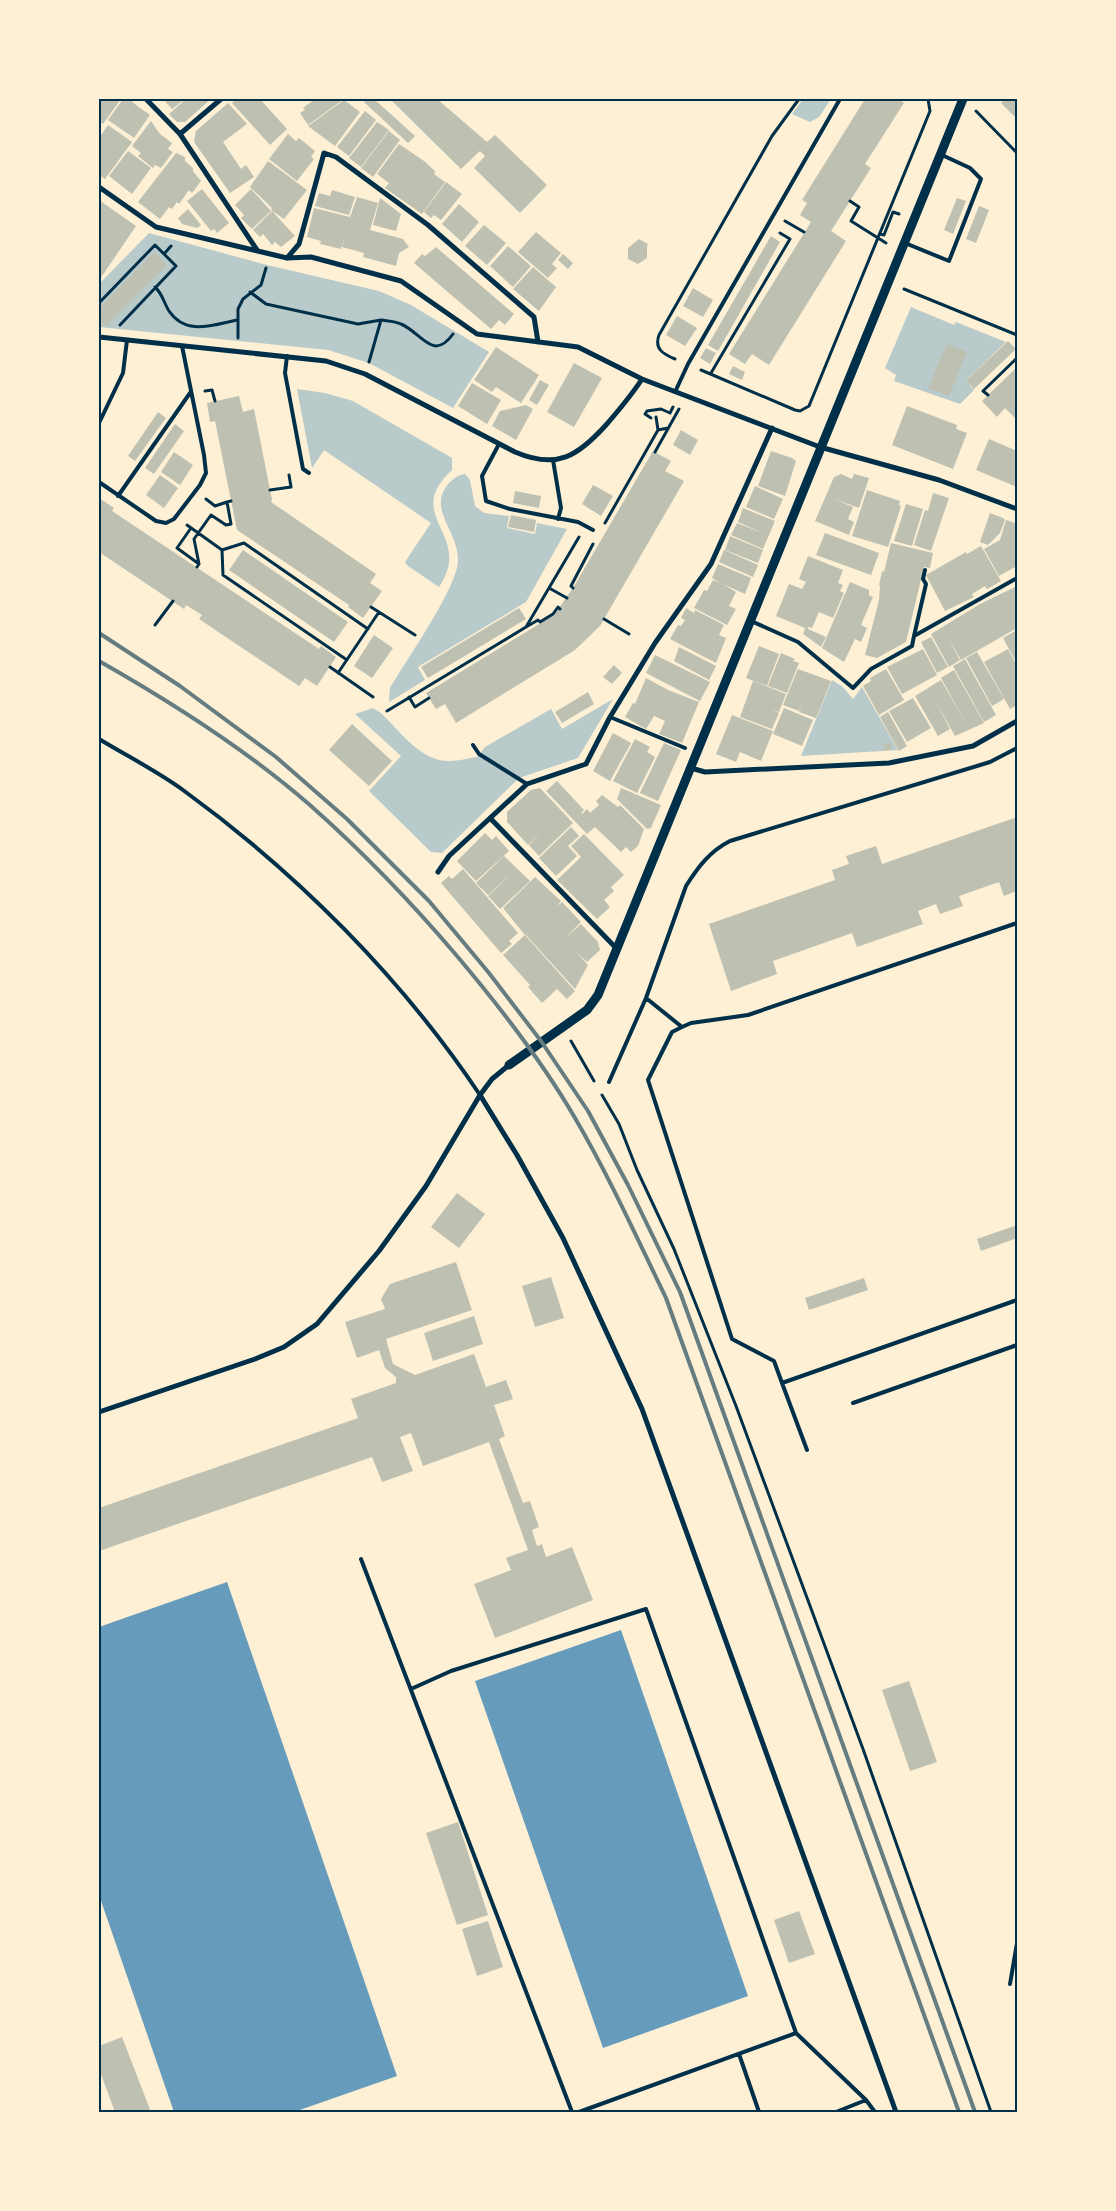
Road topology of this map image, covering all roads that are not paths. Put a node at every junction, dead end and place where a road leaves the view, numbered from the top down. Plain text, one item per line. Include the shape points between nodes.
1 (146, 99) edge
2 (221, 99) edge
3 (840, 99) edge
4 (963, 99) edge
5 (180, 134) junction
6 (940, 154) junction
7 (99, 187) edge
8 (904, 242) junction
9 (257, 251) junction
10 (287, 258) junction
11 (99, 337) edge
12 (127, 340) junction
13 (538, 342) junction
14 (182, 346) junction
15 (287, 356) junction
16 (642, 379) junction
17 (675, 392) junction
18 (190, 393) junction
19 (99, 422) edge
20 (772, 428) junction
21 (499, 444) junction
22 (820, 448) junction
23 (553, 460) junction
24 (309, 472) dead end
25 (99, 482) edge
26 (118, 496) junction
27 (1017, 509) edge
28 (558, 519) junction
29 (593, 530) dead end
30 (925, 570) dead end
31 (1017, 578) edge
32 (751, 621) junction
33 (914, 636) junction
34 (610, 717) junction
35 (1017, 721) edge
36 (99, 739) edge
37 (473, 744) dead end
38 (685, 748) dead end
39 (1017, 748) edge
40 (691, 768) junction
41 (526, 784) junction
42 (490, 818) junction
43 (438, 872) dead end
44 (1017, 923) edge
45 (618, 950) junction
46 (646, 998) junction
47 (682, 1027) junction
48 (509, 1065) joint
49 (609, 1082) dead end
50 (480, 1095) junction
51 (1017, 1300) edge
52 (1017, 1345) edge
53 (782, 1383) junction
54 (853, 1403) dead end
55 (99, 1412) edge
56 (807, 1450) dead end
57 (361, 1559) dead end
58 (410, 1689) junction
59 (1017, 1943) edge
60 (1010, 1984) dead end
61 (796, 2033) junction
62 (739, 2054) junction
63 (866, 2100) junction
64 (572, 2112) edge
65 (579, 2112) edge
66 (759, 2112) edge
67 (836, 2112) edge
68 (875, 2112) edge
69 (896, 2112) edge

1 - 5 street
2 - 5 street
3 - 17 lane
4 - 6 street
5 - 9 street
6 - 8 street
6 - 8 lane via 970,168 981,179 949,261
7 - 9 street via 156,227
8 - 22 street
9 - 10 street
10 - 13 street via 311,257 401,281 477,334
10 - 13 street via 299,244 324,153 336,156 428,225 534,317
11 - 12 street
12 - 14 street
12 - 19 lane via 123,373
13 - 16 street via 578,347
14 - 15 street
14 - 18 lane
15 - 21 street via 326,361 365,374
15 - 24 lane via 285,373 303,469
16 - 17 street
16 - 23 street via 629,399 589,443 579,451
17 - 20 street
18 - 26 lane
18 - 26 lane via 205,462 206,474 200,485 174,520 166,523 156,521
20 - 22 street
20 - 34 street via 711,564 655,643
21 - 23 street via 528,458
21 - 28 lane via 482,476 486,501
22 - 27 street via 938,480
22 - 32 street
23 - 28 lane via 561,508
25 - 26 lane
28 - 29 lane via 578,522
30 - 33 lane via 923,579 926,584
31 - 33 lane
32 - 33 lane via 798,642 853,688 871,669 912,646
32 - 40 street
34 - 38 lane
34 - 41 street via 586,764
35 - 40 street via 973,746 889,763 705,772
36 - 50 lane via 182,789 320,905 419,1012 452,1052
37 - 41 lane via 479,754
39 - 46 lane via 990,762 716,848 686,886
40 - 45 street
41 - 42 street
42 - 43 street via 449,856
42 - 45 street
44 - 47 lane via 748,1015
45 - 48 street via 598,995 587,1010
46 - 47 lane
46 - 49 lane
47 - 53 lane via 672,1032 648,1080 732,1339 774,1361
48 - 50 street
50 - 55 street via 426,1186 379,1251 317,1324 284,1347
50 - 69 street via 563,1238 642,1409
51 - 53 lane
52 - 54 lane
53 - 56 lane
57 - 58 lane
58 - 61 lane via 451,1672 646,1609
58 - 64 lane
59 - 60 lane
61 - 62 lane
61 - 63 lane
62 - 65 lane
62 - 66 lane
63 - 67 lane
63 - 68 lane

